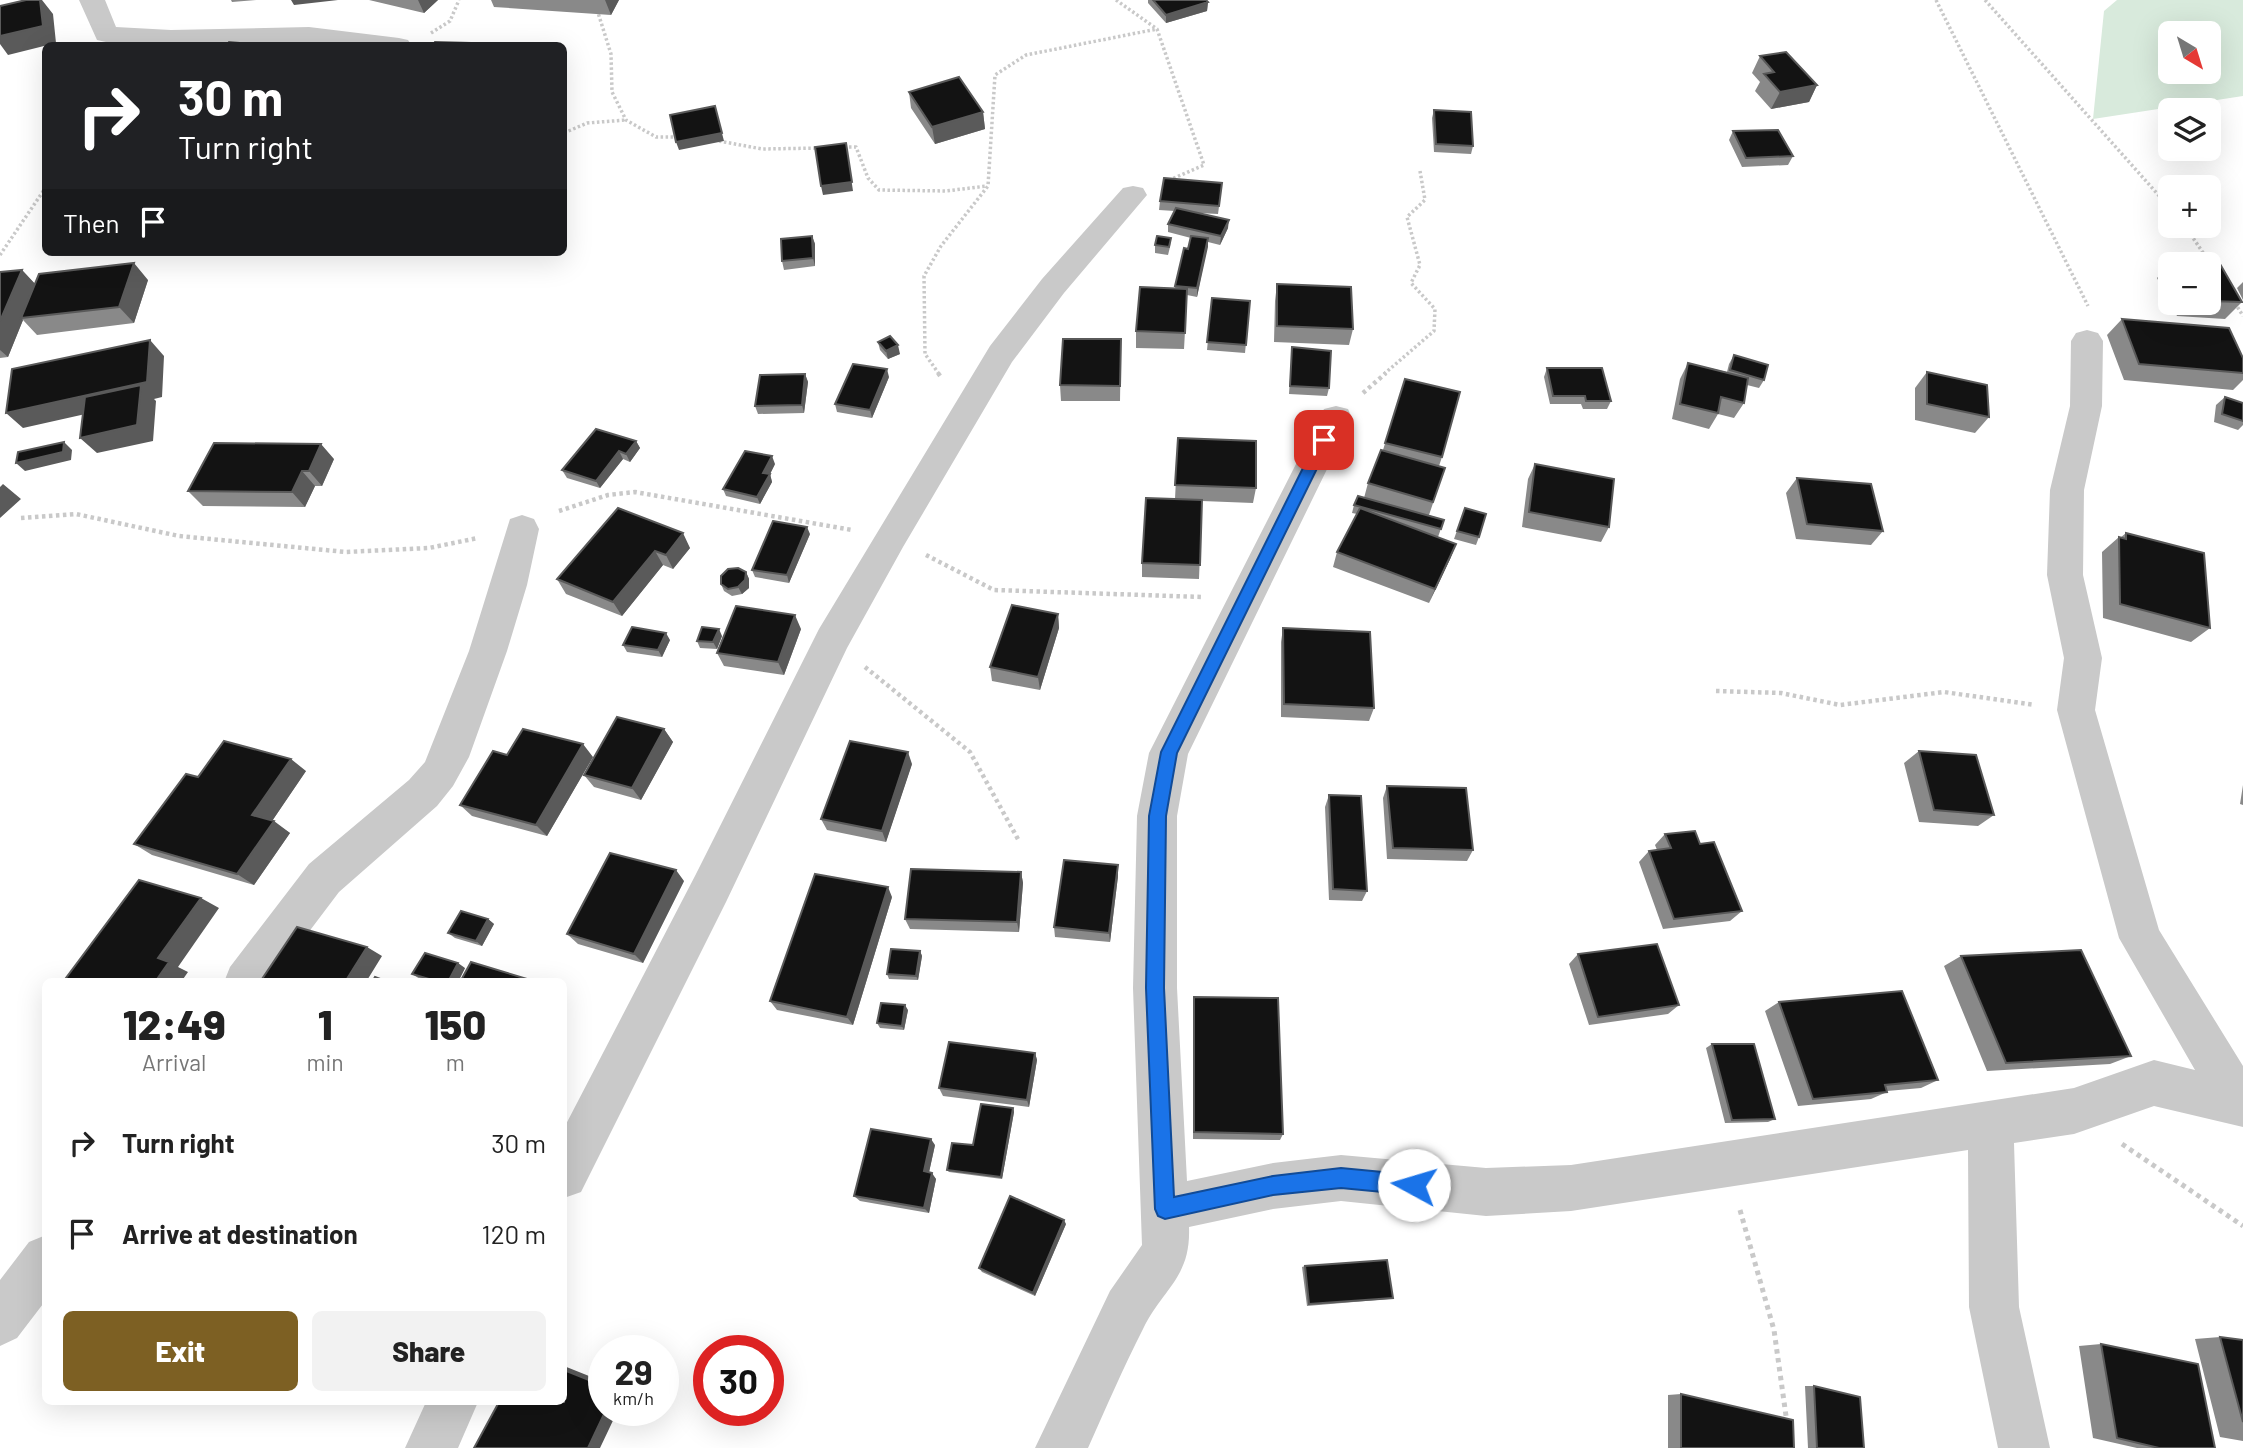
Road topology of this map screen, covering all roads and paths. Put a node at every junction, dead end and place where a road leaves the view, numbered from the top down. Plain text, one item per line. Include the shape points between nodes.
1 (92, 0) edge
2 (459, 0) edge
3 (594, 0) edge
4 (1116, 0) edge
5 (1936, 0) edge
6 (1985, 0) edge
7 (1157, 29) junction
8 (410, 41) edge
9 (626, 120) junction
10 (567, 132) edge
11 (683, 137) edge
12 (709, 139) edge
13 (829, 148) edge
14 (843, 148) edge
15 (1420, 171) dead end
16 (988, 186) junction
17 (42, 193) edge
18 (1133, 195) joint
19 (2158, 195) edge
20 (0, 255) edge
21 (2230, 295) edge
22 (2243, 316) edge
23 (2087, 341) joint
24 (967, 415) junction
25 (1335, 418) joint
26 (22, 518) dead end
27 (523, 529) junction
28 (891, 537) junction
29 (1244, 598) junction
30 (832, 640) junction
31 (1716, 691) dead end
32 (2076, 710) junction
33 (1019, 841) dead end
34 (248, 978) edge
35 (2242, 1104) edge
36 (2074, 1111) junction
37 (1991, 1126) junction
38 (1726, 1162) junction
39 (567, 1169) edge
40 (1165, 1209) junction
41 (2243, 1226) edge
42 (42, 1264) edge
43 (0, 1321) edge
44 (452, 1405) edge
45 (1789, 1435) edge
46 (431, 1448) edge
47 (1061, 1448) edge
48 (2024, 1448) edge

1 - 8 street via 106,34 171,38 309,35
2 - 8 path via 456,14 445,28
3 - 9 path via 611,54 612,92
4 - 7 path
5 - 23 path via 2097,325
6 - 19 path
7 - 16 path via 1026,55 995,75
7 - 18 path via 1204,165
9 - 10 path via 587,123
9 - 11 path via 656,137
12 - 13 path via 762,149
14 - 16 path via 856,147 868,178 879,190
15 - 25 path via 1425,200 1407,217 1420,265 1411,283 1435,309 1434,331
16 - 24 path via 941,246 924,276 925,354
17 - 20 path
18 - 24 street via 1001,354
21 - 22 path
23 - 32 street via 2086,406 2067,490 2065,551 2065,575 2083,658
24 - 28 street
25 - 29 street
26 - 27 path via 76,514 179,536 346,552 429,548
27 - 28 path via 575,504 635,492
27 - 34 street via 488,650 439,775 324,878
28 - 29 path via 994,590
28 - 30 street
29 - 40 street via 1169,752 1157,816 1155,988
30 - 33 path via 970,752
30 - 39 street
31 - 32 path via 1781,693 1840,705 1944,692
32 - 35 street via 2140,938
35 - 36 street via 2154,1083
36 - 37 street
36 - 41 path
37 - 38 street
37 - 48 street via 1994,1307
38 - 40 street via 1571,1188 1486,1192 1341,1178 1273,1185
38 - 45 path via 1774,1330
40 - 47 street via 1166,1252 1127,1308
42 - 43 street
44 - 46 street

